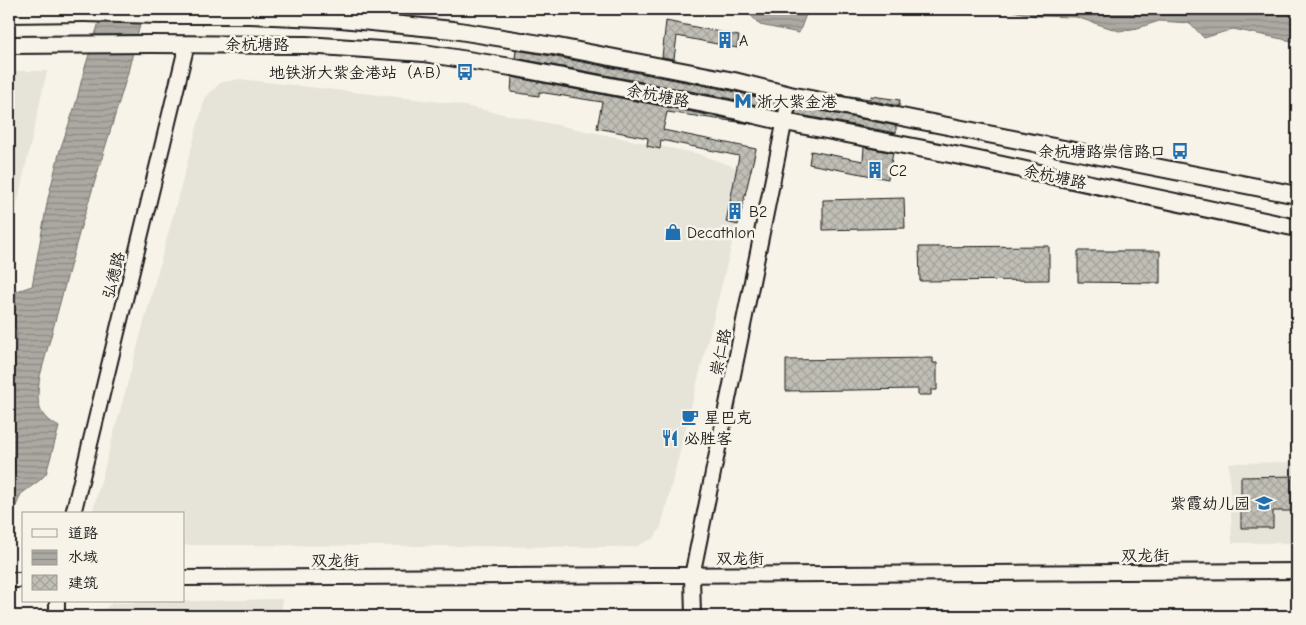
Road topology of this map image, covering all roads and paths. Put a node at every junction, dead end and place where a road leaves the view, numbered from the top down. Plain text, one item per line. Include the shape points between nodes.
1 (9, 14) edge
2 (187, 44) junction
3 (9, 45) edge
4 (790, 96) junction
5 (785, 122) junction
6 (1297, 195) edge
7 (1297, 228) edge
8 (73, 512) edge
9 (1297, 571) edge
10 (692, 576) junction
11 (185, 578) edge
12 (9, 580) edge
13 (22, 580) edge
14 (57, 602) edge
15 (56, 616) edge
16 (693, 616) edge

1 - 4 main road, 余杭塘路, bridge via 250,15 453,30 715,77
2 - 3 main road, 余杭塘路
2 - 5 main road, 余杭塘路 via 306,45 424,53 511,67
2 - 8 street, 弘德路
4 - 5 street, 崇仁路
4 - 6 main road, 余杭塘路
5 - 7 main road, 余杭塘路
5 - 10 street, 崇仁路
9 - 10 street, 双龙街
10 - 11 street, 双龙街
10 - 16 street, 崇仁路
12 - 13 street
14 - 15 street

